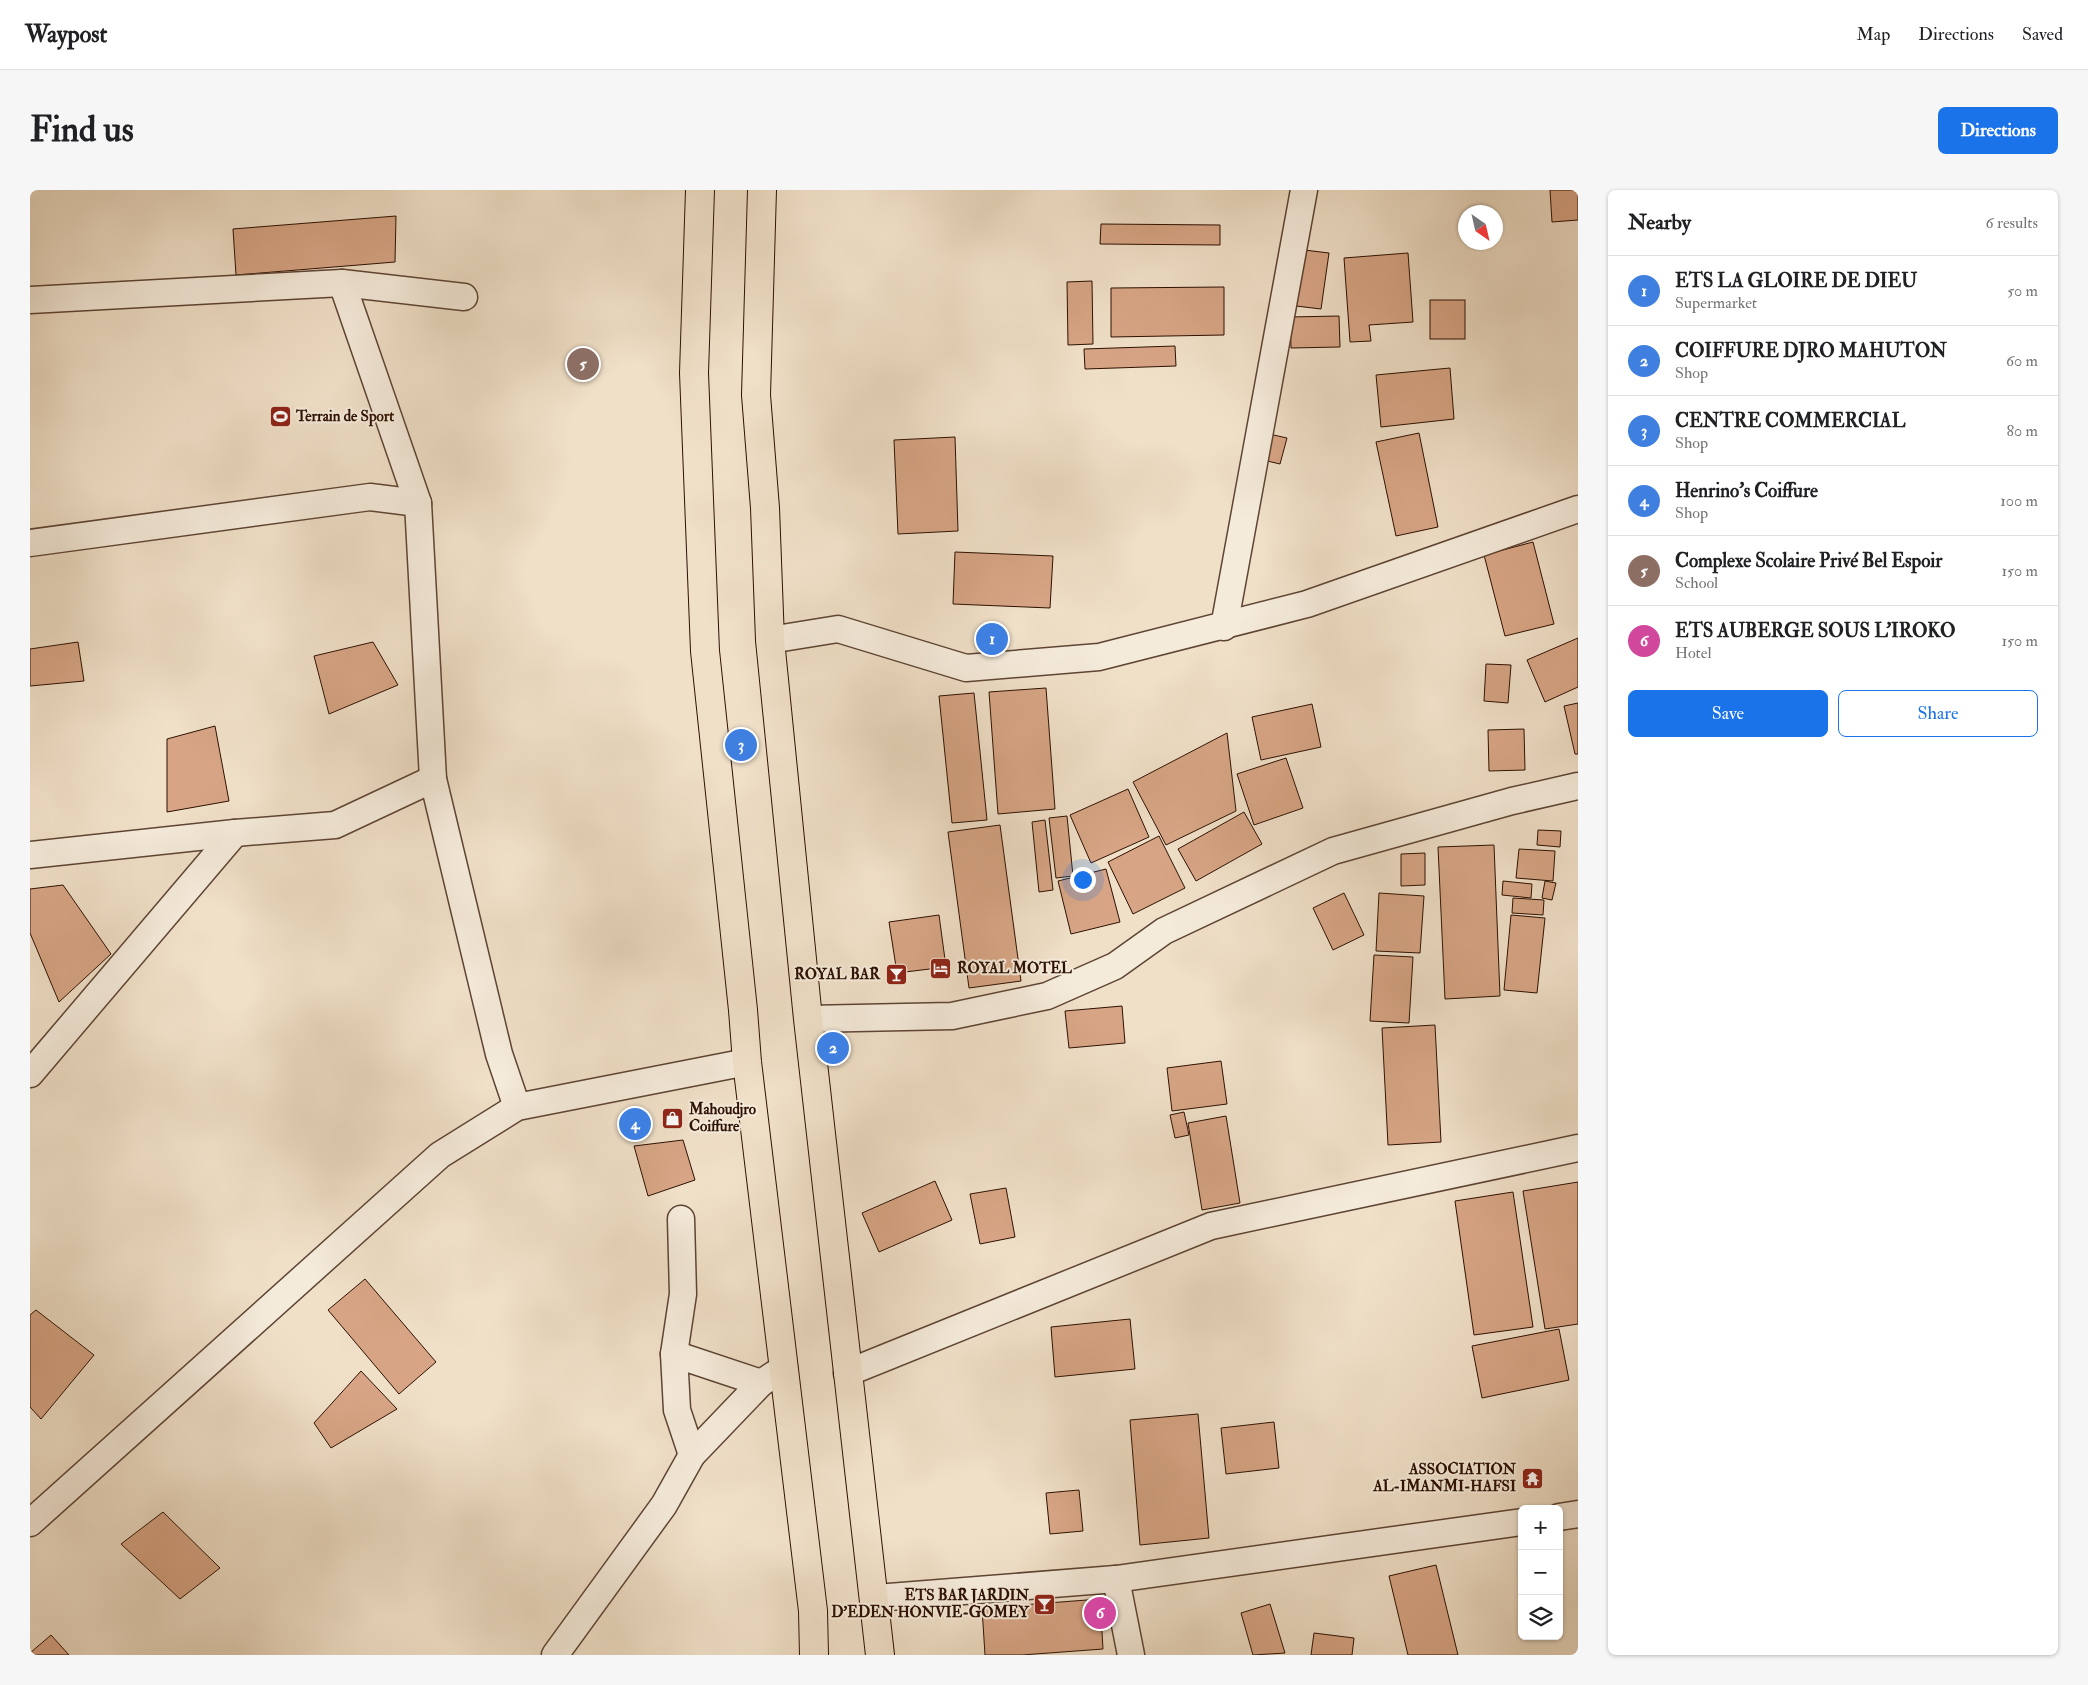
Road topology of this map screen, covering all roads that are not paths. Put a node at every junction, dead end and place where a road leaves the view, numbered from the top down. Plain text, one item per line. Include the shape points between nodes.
1 (700, 190) edge
2 (762, 190) edge
3 (1304, 190) edge
4 (342, 284) junction
5 (464, 297) dead end
6 (30, 300) edge
7 (404, 462) junction
8 (370, 497) junction
9 (418, 503) junction
10 (1578, 509) edge
11 (30, 543) edge
12 (1224, 627) junction
13 (770, 640) junction
14 (433, 779) junction
15 (1578, 786) edge
16 (235, 833) junction
17 (30, 855) edge
18 (808, 1019) junction
19 (747, 1062) junction
20 (30, 1074) edge
21 (517, 1108) junction
22 (1578, 1148) edge
23 (681, 1219) dead end
24 (674, 1354) junction
25 (784, 1368) junction
26 (847, 1373) junction
27 (762, 1384) junction
28 (692, 1455) junction
29 (1578, 1514) edge
30 (1563, 1516) edge
31 (30, 1523) edge
32 (1518, 1523) edge
33 (1116, 1579) junction
34 (876, 1598) junction
35 (554, 1655) edge
36 (814, 1655) edge
37 (880, 1655) edge
38 (1131, 1655) edge

1 - 19 main road via 694,373 705,651
2 - 13 main road via 756,395 765,508
3 - 12 street
4 - 5 street
4 - 6 street
4 - 7 street
7 - 8 street
7 - 9 street
8 - 9 street
8 - 11 street
9 - 14 street
10 - 12 street via 1307,604
12 - 13 street via 1099,657 966,668 838,629
13 - 18 main road
14 - 16 street via 335,825
14 - 21 street via 499,1054
15 - 18 street via 1333,851 1164,931 1115,966 1047,996 952,1016
16 - 17 street
16 - 20 street
18 - 26 main road
19 - 21 street
19 - 25 main road
21 - 31 street via 440,1156
22 - 26 street via 1211,1226
23 - 24 street via 683,1294
24 - 27 street
24 - 28 street via 677,1410
25 - 27 street
25 - 36 main road via 813,1612
26 - 34 main road
27 - 28 street
28 - 35 street via 664,1505
29 - 30 street
32 - 33 street
33 - 34 street
33 - 38 street
34 - 37 main road

